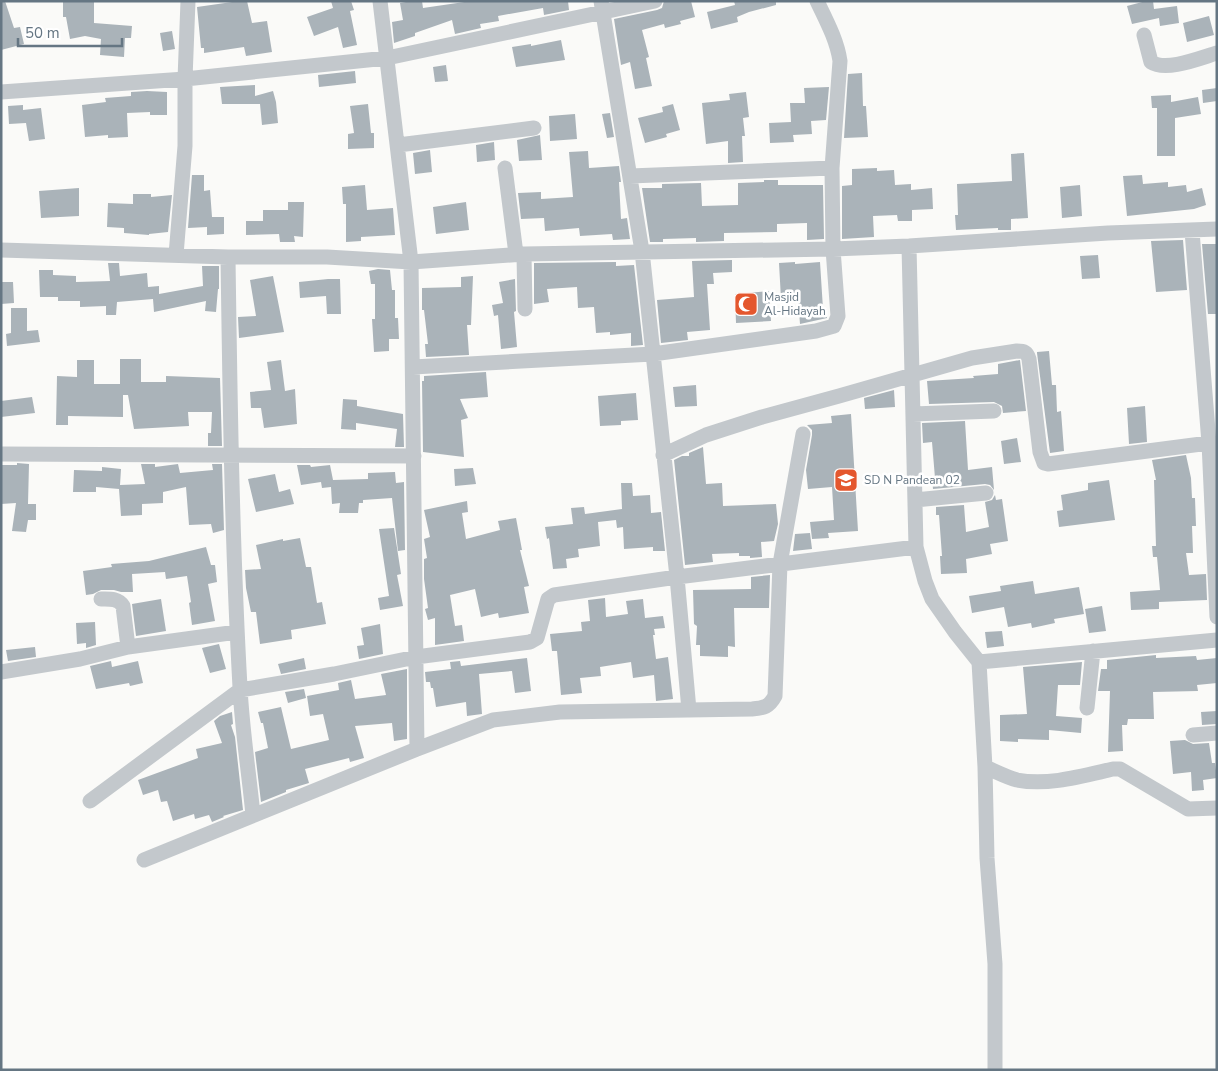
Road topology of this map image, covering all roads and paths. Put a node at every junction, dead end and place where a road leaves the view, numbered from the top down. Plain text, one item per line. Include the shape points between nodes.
1 (188, 1) edge
2 (380, 1) edge
3 (654, 1) edge
4 (817, 1) edge
5 (602, 7) edge
6 (1144, 35) dead end
7 (1217, 53) edge
8 (387, 58) junction
9 (185, 79) junction
10 (1, 92) edge
11 (534, 128) dead end
12 (398, 145) junction
13 (506, 168) dead end
14 (832, 168) junction
15 (630, 176) junction
16 (1217, 229) edge
17 (1192, 230) junction
18 (909, 246) junction
19 (833, 249) junction
20 (1, 250) edge
21 (642, 251) junction
22 (520, 254) junction
23 (176, 255) junction
24 (228, 257) junction
25 (411, 262) junction
26 (524, 309) dead end
27 (653, 354) junction
28 (413, 367) junction
29 (912, 375) junction
30 (994, 411) dead end
31 (913, 414) junction
32 (803, 434) dead end
33 (1209, 443) junction
34 (1, 454) edge
35 (231, 455) junction
36 (664, 455) junction
37 (414, 456) junction
38 (986, 493) dead end
39 (915, 500) junction
40 (916, 547) junction
41 (780, 564) junction
42 (677, 577) junction
43 (101, 599) dead end
44 (1217, 617) edge
45 (237, 632) junction
46 (1217, 640) edge
47 (128, 648) junction
48 (1093, 651) junction
49 (416, 657) junction
50 (979, 662) junction
51 (1, 672) edge
52 (240, 690) junction
53 (1086, 708) dead end
54 (689, 710) junction
55 (1217, 733) edge
56 (1193, 735) dead end
57 (417, 749) junction
58 (985, 767) junction
59 (90, 801) dead end
60 (1217, 808) edge
61 (253, 815) junction
62 (144, 860) dead end
63 (995, 1070) edge

1 - 9 street
2 - 8 street
3 - 5 street
4 - 14 street via 840,60
5 - 8 street
5 - 15 street
6 - 7 street via 1151,62 1156,66
8 - 9 street
8 - 12 street
9 - 10 street
9 - 23 street via 185,146
11 - 12 street
12 - 25 street
13 - 22 street
14 - 15 street
14 - 19 street
15 - 21 street
16 - 17 street
17 - 18 street
17 - 33 street
18 - 19 street
18 - 29 street
19 - 21 street
19 - 27 street via 838,316 834,326 816,332
20 - 23 street
21 - 22 street
21 - 27 street
22 - 25 street
22 - 26 street
23 - 24 street
24 - 25 street via 328,257
24 - 35 street
25 - 28 street
27 - 28 street
27 - 36 street
28 - 37 street
29 - 31 street
29 - 33 street via 972,358 1024,351 1029,359 1040,452 1044,463 1048,464
29 - 36 street via 706,435
30 - 31 street
31 - 39 street
32 - 41 street
33 - 44 street
34 - 35 street
35 - 37 street
35 - 45 street
36 - 42 street
37 - 49 street
38 - 39 street
39 - 40 street
40 - 41 street
40 - 50 street via 932,599
41 - 42 street
41 - 54 street via 771,704 763,708
42 - 49 street via 551,596 537,638 530,642
42 - 54 street
43 - 47 street via 120,602
45 - 47 street
45 - 52 street
46 - 48 street
47 - 51 street
48 - 50 street
48 - 53 street
49 - 52 street
49 - 57 street
50 - 58 street
52 - 59 street
52 - 61 street
54 - 57 street via 560,712 493,720
55 - 56 street
57 - 61 street
58 - 60 street via 1017,780 1036,782 1120,769 1188,809
58 - 63 street
61 - 62 street

